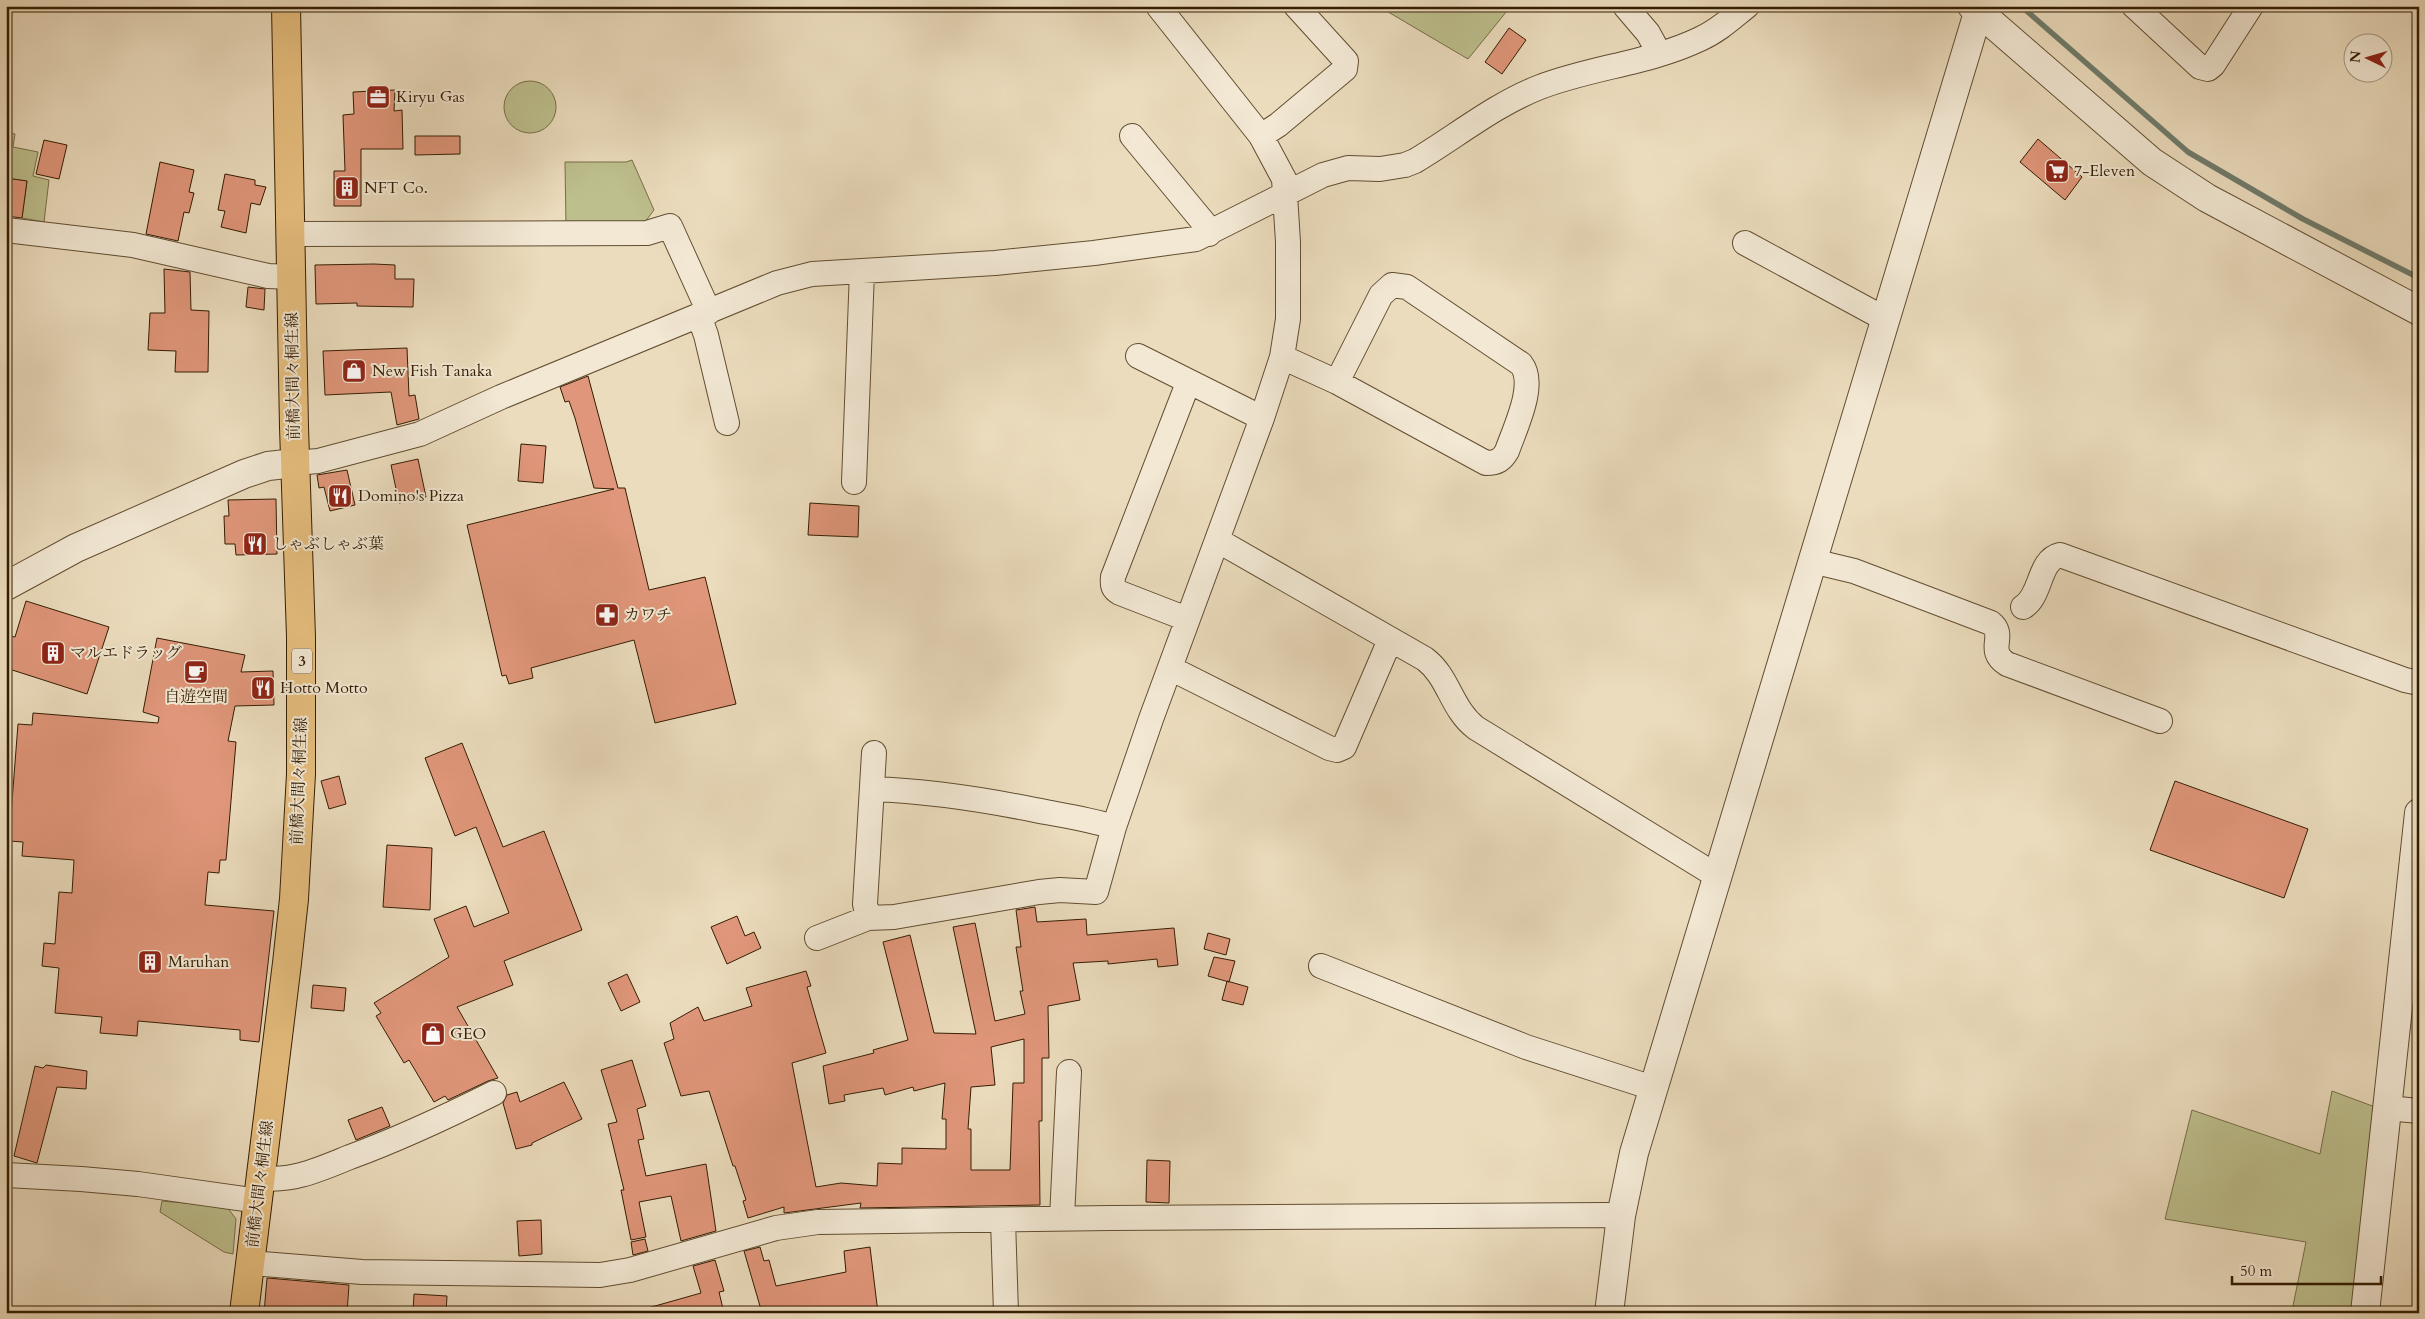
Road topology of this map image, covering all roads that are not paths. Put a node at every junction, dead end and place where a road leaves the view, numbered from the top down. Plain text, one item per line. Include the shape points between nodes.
1 (286, 6) edge
2 (1158, 6) edge
3 (1296, 6) edge
4 (1625, 6) edge
5 (1747, 6) edge
6 (2134, 6) edge
7 (2251, 6) edge
8 (1977, 8) edge
9 (1659, 54) junction
10 (1132, 136) dead end
11 (1261, 136) junction
12 (1286, 194) junction
13 (6, 230) edge
14 (292, 234) junction
15 (1209, 234) junction
16 (1745, 243) dead end
17 (862, 270) junction
18 (292, 277) junction
19 (2419, 311) edge
20 (704, 314) junction
21 (1885, 319) junction
22 (1138, 356) dead end
23 (1282, 358) junction
24 (1337, 382) junction
25 (1188, 383) junction
26 (1262, 418) junction
27 (727, 423) dead end
28 (295, 463) junction
29 (854, 482) dead end
30 (1217, 540) junction
31 (1812, 562) junction
32 (6, 586) edge
33 (2023, 607) dead end
34 (1187, 619) junction
35 (1390, 640) junction
36 (1170, 668) junction
37 (2419, 683) edge
38 (2160, 721) dead end
39 (874, 753) dead end
40 (872, 789) junction
41 (2419, 813) edge
42 (1114, 827) junction
43 (1717, 876) junction
44 (868, 918) junction
45 (817, 938) dead end
46 (1321, 966) dead end
47 (1069, 1072) dead end
48 (1653, 1088) junction
49 (494, 1093) dead end
50 (2388, 1108) junction
51 (2419, 1110) edge
52 (6, 1175) edge
53 (260, 1190) junction
54 (1621, 1216) junction
55 (1062, 1218) junction
56 (1004, 1220) junction
57 (250, 1262) junction
58 (244, 1313) edge
59 (1006, 1313) edge
60 (1609, 1313) edge
61 (2365, 1313) edge

1 - 14 main road, 前橋大間々桐生線 / 3
2 - 11 street
3 - 11 street via 1346,61 1346,69 1278,126
4 - 9 street via 1648,33
5 - 9 street via 1712,33
6 - 7 street via 2200,67 2208,70
8 - 19 street via 2152,162 2207,198
8 - 21 street
9 - 12 street via 1579,74 1524,93 1405,165 1340,170
10 - 15 street via 1204,223
11 - 12 street via 1284,179
12 - 15 street
12 - 23 street via 1288,310
13 - 18 street via 107,241 268,276
14 - 18 main road, 前橋大間々桐生線 / 3
14 - 20 street via 647,233 670,226
15 - 17 street via 1094,253 995,263
16 - 21 street
17 - 20 street via 800,276
17 - 29 street
18 - 28 main road, 前橋大間々桐生線 / 3
20 - 27 street
20 - 28 street via 501,397 420,434 318,461
21 - 31 street
22 - 25 street
23 - 24 street
23 - 26 street
24 - 24 street via 1486,463 1495,463 1507,451 1528,380 1527,371 1521,364 1407,288 1392,284 1381,295
25 - 26 street
25 - 34 street via 1112,585 1120,593
26 - 30 street
28 - 32 street via 268,466 244,474 76,548
28 - 53 main road, 前橋大間々桐生線 / 3 via 302,637 299,832 288,963
30 - 34 street
30 - 35 street
31 - 38 street via 1854,571 1990,623 1997,633 1995,652 2007,664
31 - 43 street
33 - 37 street via 2034,597 2049,561 2060,555
34 - 36 street
35 - 36 street via 1344,747 1338,750
35 - 43 street via 1434,666 1458,710 1476,728
36 - 42 street
39 - 40 street
40 - 42 street via 910,790 979,799
40 - 44 street via 865,904
41 - 50 street
42 - 44 street via 1096,892 1039,892 894,917
43 - 48 street
44 - 45 street
46 - 48 street via 1526,1047
47 - 55 street
48 - 54 street via 1629,1171
49 - 53 street via 391,1142
50 - 51 street
50 - 61 street
52 - 53 street
53 - 57 main road, 前橋大間々桐生線 / 3
54 - 55 street
54 - 60 street
55 - 56 street
56 - 57 street via 798,1224 630,1270 600,1275 372,1272
56 - 59 street
57 - 58 main road, 前橋大間々桐生線 / 3

